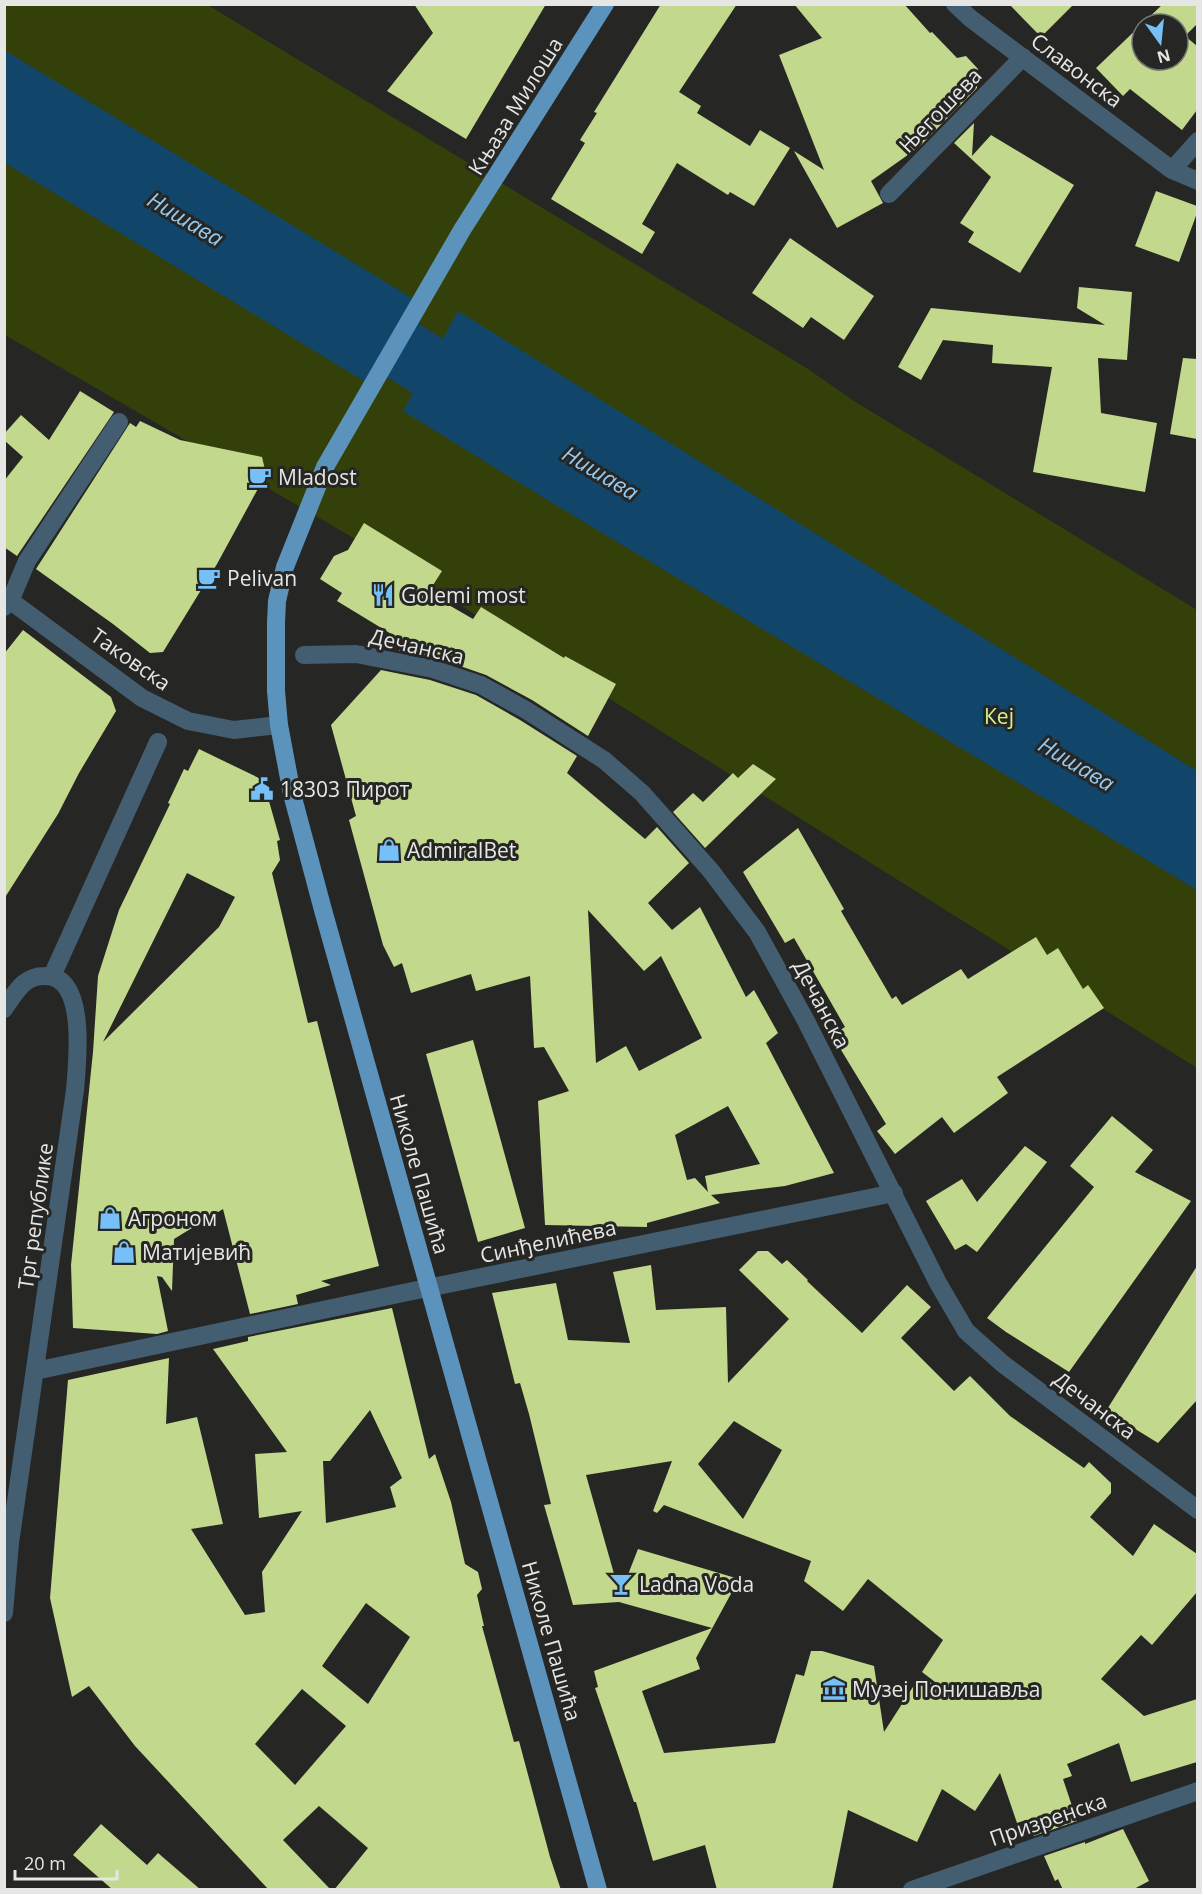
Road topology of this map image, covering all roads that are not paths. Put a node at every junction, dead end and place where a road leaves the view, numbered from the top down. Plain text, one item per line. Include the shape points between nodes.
1 (605, 4) edge
2 (955, 4) edge
3 (1023, 57) junction
4 (1197, 141) edge
5 (1172, 170) junction
6 (1197, 181) edge
7 (889, 194) dead end
8 (119, 422) dead end
9 (325, 467) joint
10 (7, 601) edge
11 (304, 655) dead end
12 (279, 725) junction
13 (158, 742) dead end
14 (52, 976) junction
15 (4, 1009) edge
16 (894, 1193) junction
17 (429, 1288) junction
18 (35, 1371) junction
19 (1197, 1510) edge
20 (10, 1511) edge
21 (4, 1613) edge
22 (1197, 1791) edge
23 (598, 1890) edge
24 (912, 1890) edge

1 - 9 main road, Књаза Милоша via 462,230
2 - 3 street, Славонска
3 - 5 street, Славонска
3 - 7 street, Његошева
4 - 5 street
5 - 6 street, Славонска
8 - 10 street via 27,561
9 - 12 main road, Николе Пашића via 285,567 277,601
10 - 12 street, Таковска via 142,698 188,721 234,730
11 - 16 street, Дечанска via 356,654 433,669 481,685 604,760 642,793 758,932
12 - 17 main road, Николе Пашића via 292,794
13 - 14 street
14 - 15 street via 24,982
14 - 18 street, Трг републике via 70,992 78,1035 75,1090
16 - 17 street, Синђелићева
16 - 19 street, Дечанска via 966,1331 1002,1364
17 - 18 street, Синђелићева
17 - 23 main road, Николе Пашића
18 - 20 street, Трг републике
20 - 21 street, Трг републике
22 - 24 street, Призренска

